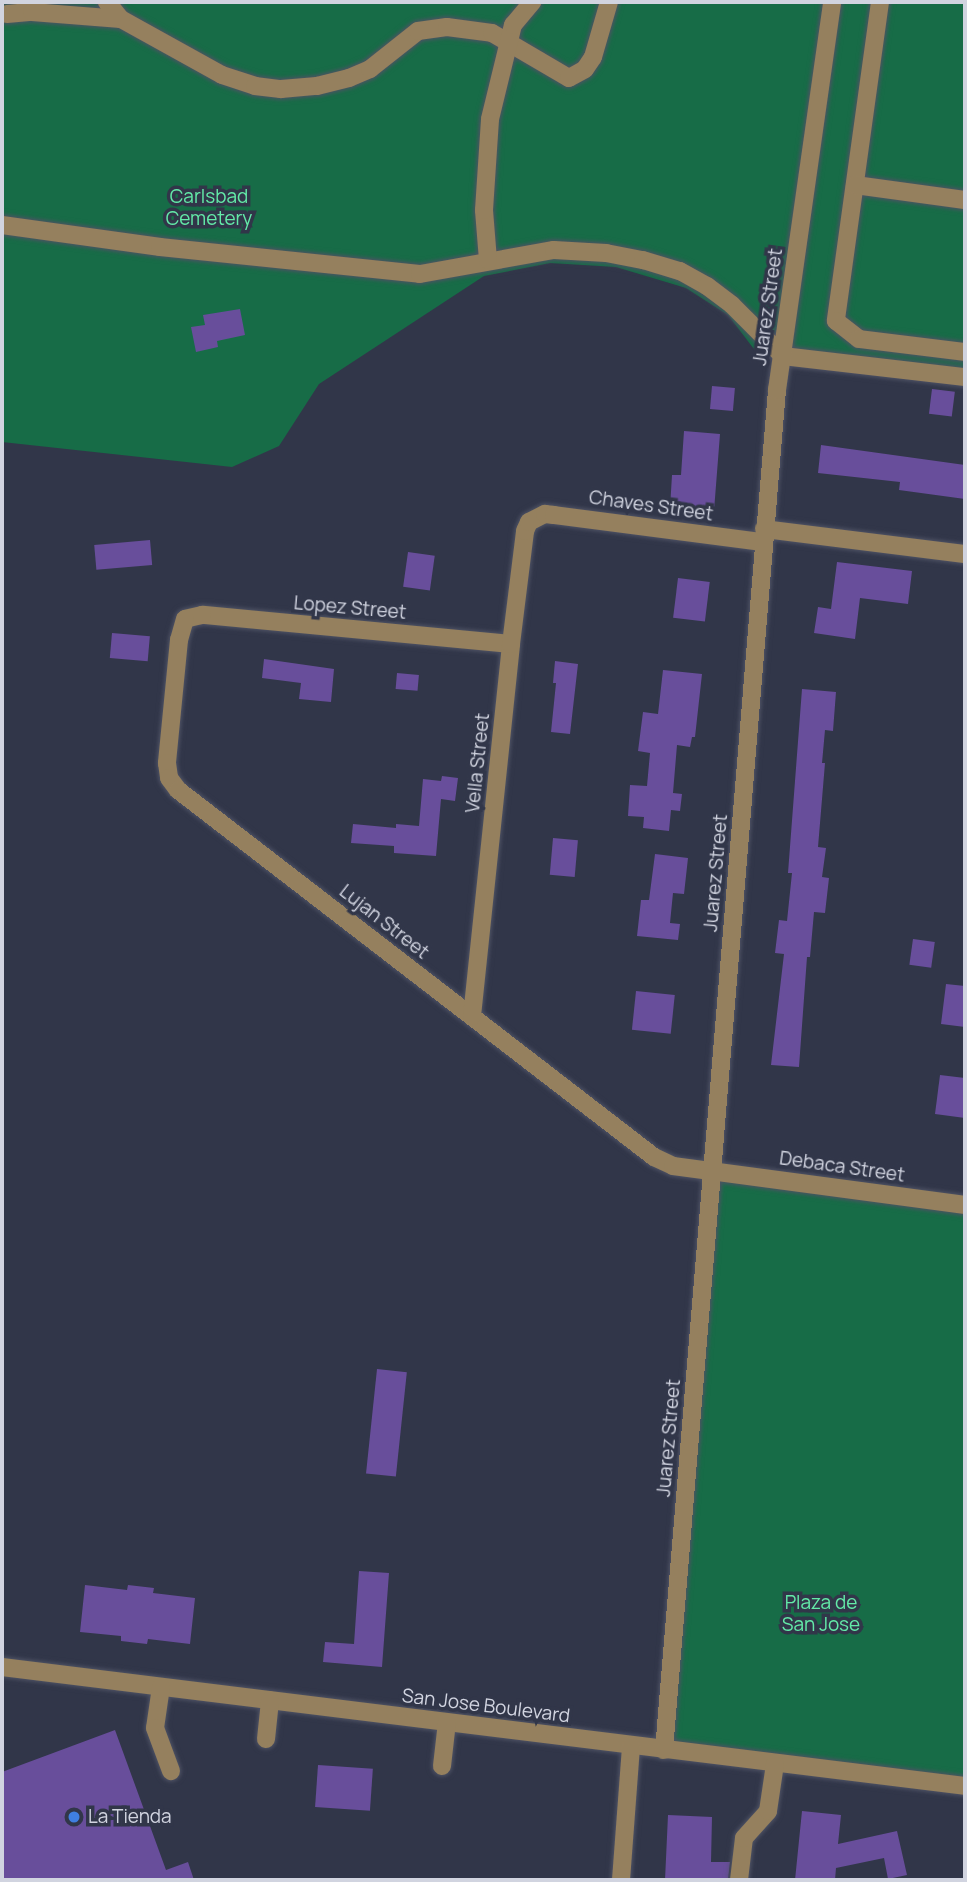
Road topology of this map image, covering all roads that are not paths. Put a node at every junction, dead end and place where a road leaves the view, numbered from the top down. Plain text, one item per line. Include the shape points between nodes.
1 (22, 2) edge
2 (107, 2) edge
3 (532, 2) edge
4 (609, 2) edge
5 (832, 2) edge
6 (880, 2) edge
7 (4, 16) edge
8 (121, 19) junction
9 (508, 41) junction
10 (855, 185) junction
11 (965, 200) edge
12 (2, 225) edge
13 (488, 260) junction
14 (965, 352) edge
15 (783, 356) junction
16 (965, 377) edge
17 (534, 518) joint
18 (764, 536) junction
19 (965, 554) edge
20 (185, 619) joint
21 (512, 644) junction
22 (472, 1016) junction
23 (713, 1171) junction
24 (965, 1205) edge
25 (2, 1667) edge
26 (161, 1687) junction
27 (270, 1700) junction
28 (447, 1723) junction
29 (265, 1739) dead end
30 (631, 1746) junction
31 (664, 1750) junction
32 (775, 1764) junction
33 (442, 1766) dead end
34 (171, 1771) dead end
35 (965, 1786) edge
36 (621, 1880) edge
37 (739, 1880) edge

1 - 7 street
2 - 8 street
3 - 9 street via 513,25
4 - 9 street via 593,57 585,69 569,78
5 - 15 street, Juarez Street
6 - 10 street
7 - 8 street via 32,12
8 - 9 street via 222,75 281,89 317,86 370,69 418,31 475,30
9 - 13 street via 490,119 484,210
10 - 11 street
10 - 14 street via 836,321 859,339
12 - 13 street via 420,274
13 - 15 street via 554,250 630,257 680,271 732,305
15 - 16 street
15 - 18 street, Juarez Street
17 - 18 street, Chaves Street via 554,515
17 - 21 street, Vella Street via 525,531
18 - 19 street, Chaves Street
18 - 23 street, Juarez Street
20 - 21 street, Lopez Street via 202,615
20 - 22 street, Lujan Street via 167,763 174,784
21 - 22 street, Vella Street
22 - 23 street, Lujan Street via 654,1157 673,1166
23 - 24 street, Debaca Street
23 - 31 street, Juarez Street
25 - 26 street, San Jose Boulevard
26 - 27 street, San Jose Boulevard
26 - 34 street via 155,1728
27 - 28 street, San Jose Boulevard
27 - 29 street
28 - 30 street, San Jose Boulevard
28 - 33 street
30 - 31 street, San Jose Boulevard
30 - 36 street
31 - 32 street, San Jose Boulevard
32 - 35 street, San Jose Boulevard
32 - 37 street via 768,1811 744,1838

